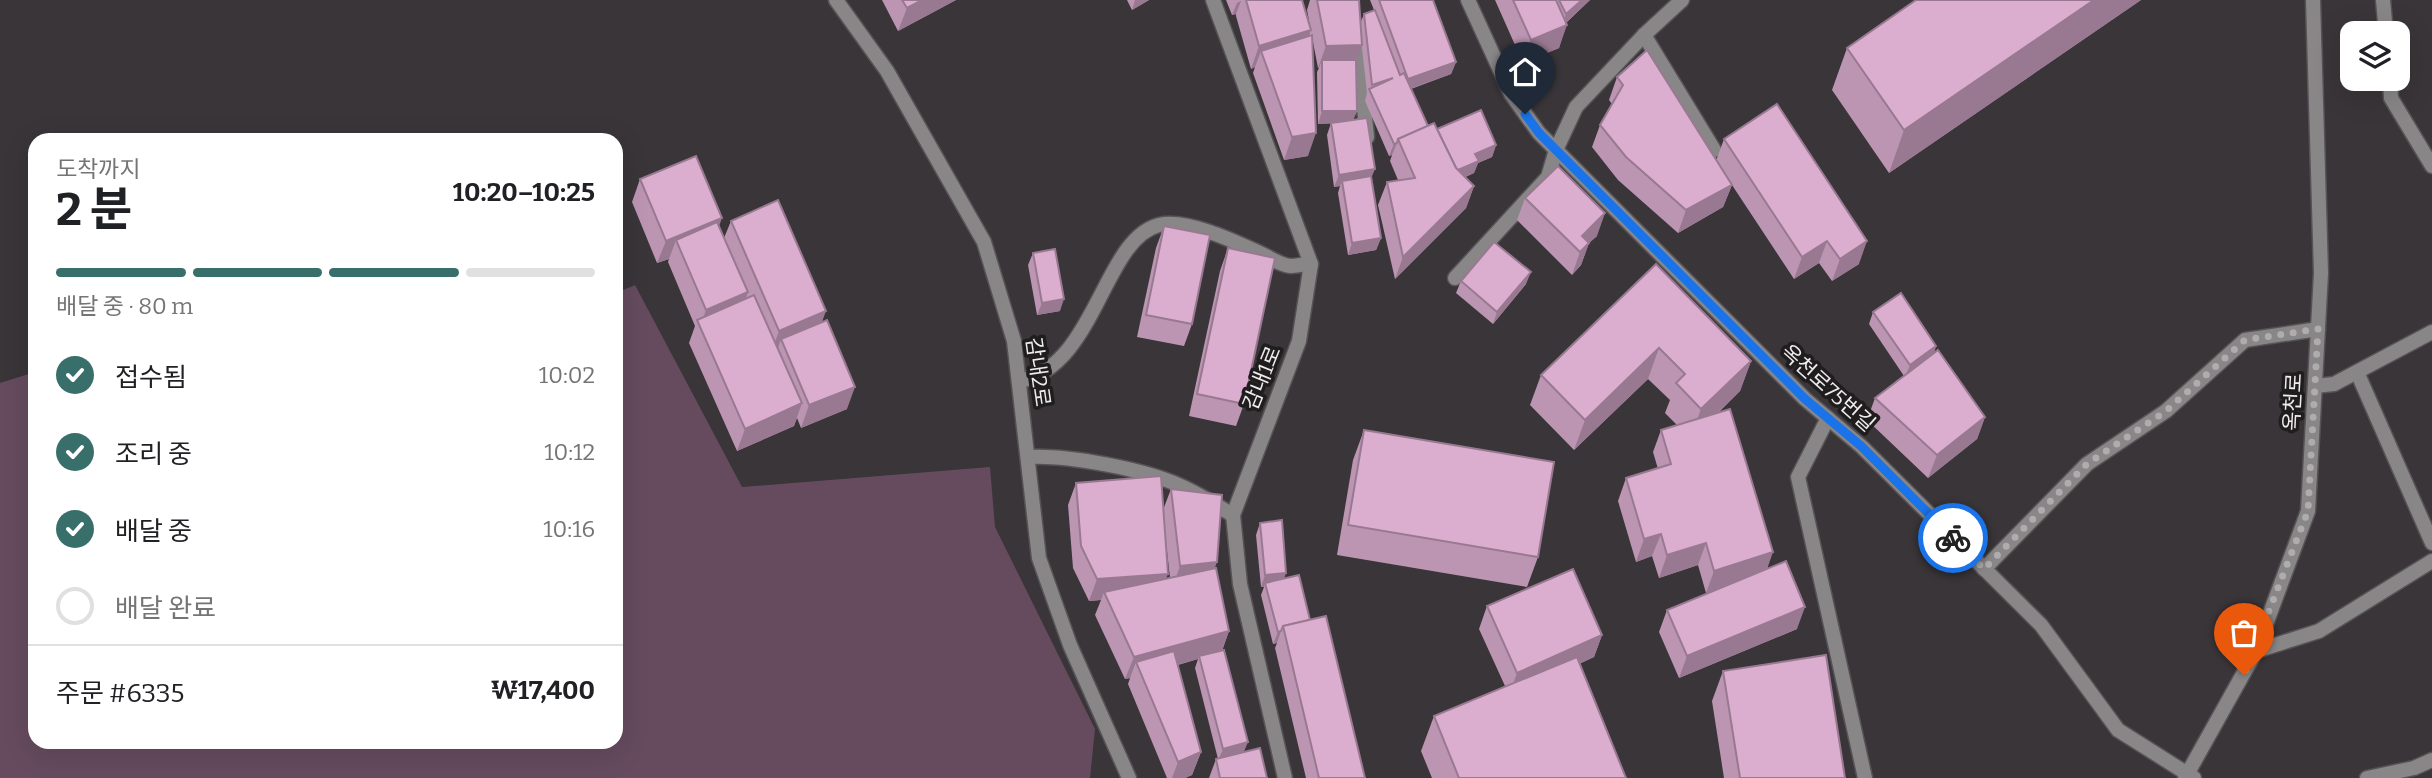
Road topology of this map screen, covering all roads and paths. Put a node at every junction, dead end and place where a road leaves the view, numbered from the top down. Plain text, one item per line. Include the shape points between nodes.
1 (836, 0) edge
2 (1213, 0) edge
3 (1347, 0) edge
4 (1468, 0) edge
5 (1682, 0) edge
6 (2312, 0) edge
7 (2383, 0) edge
8 (2385, 21) edge
9 (1644, 35) junction
10 (2391, 91) edge
11 (1368, 147) edge
12 (1556, 150) junction
13 (1714, 150) edge
14 (2432, 166) edge
15 (1311, 264) junction
16 (1455, 278) dead end
17 (2318, 329) junction
18 (2432, 332) edge
19 (2357, 372) junction
20 (1019, 382) junction
21 (2315, 386) junction
22 (1828, 418) junction
23 (1028, 457) junction
24 (1233, 514) junction
25 (2432, 543) edge
26 (2432, 561) edge
27 (1984, 569) junction
28 (2256, 651) junction
29 (2432, 760) edge
30 (2189, 776) edge
31 (1129, 778) edge
32 (1285, 778) edge
33 (1865, 778) edge
34 (2367, 778) edge

1 - 20 street, 감내2로 via 887,71 984,242 1014,341
2 - 15 street, 감내1로
3 - 11 street via 1356,29
4 - 12 street, 옥천로75번길 via 1511,94
5 - 9 street
6 - 17 street, 옥천로 via 2321,273
7 - 8 street
9 - 12 street via 1576,107
9 - 13 street
10 - 14 street
12 - 16 street via 1548,177
12 - 22 street, 옥천로75번길
15 - 20 street via 1288,266 1198,228 1162,224 1143,230 1118,264 1071,349 1036,378
15 - 24 street, 감내1로 via 1299,341
17 - 21 street, 옥천로
17 - 27 street via 2245,340 2166,411 2087,464
18 - 19 street
19 - 21 street via 2333,384
19 - 25 street
20 - 23 street, 감내2로
21 - 28 street, 옥천로 via 2308,511
22 - 27 street, 옥천로75번길
22 - 33 street via 1798,477
23 - 24 street via 1049,456 1143,473 1180,485
23 - 31 street, 감내2로 via 1039,558 1070,645
24 - 32 street, 감내1로 via 1240,584
26 - 28 street via 2319,631
27 - 30 street, 옥천로75번길 via 2041,625 2118,730
28 - 30 street, 옥천로
29 - 34 street

